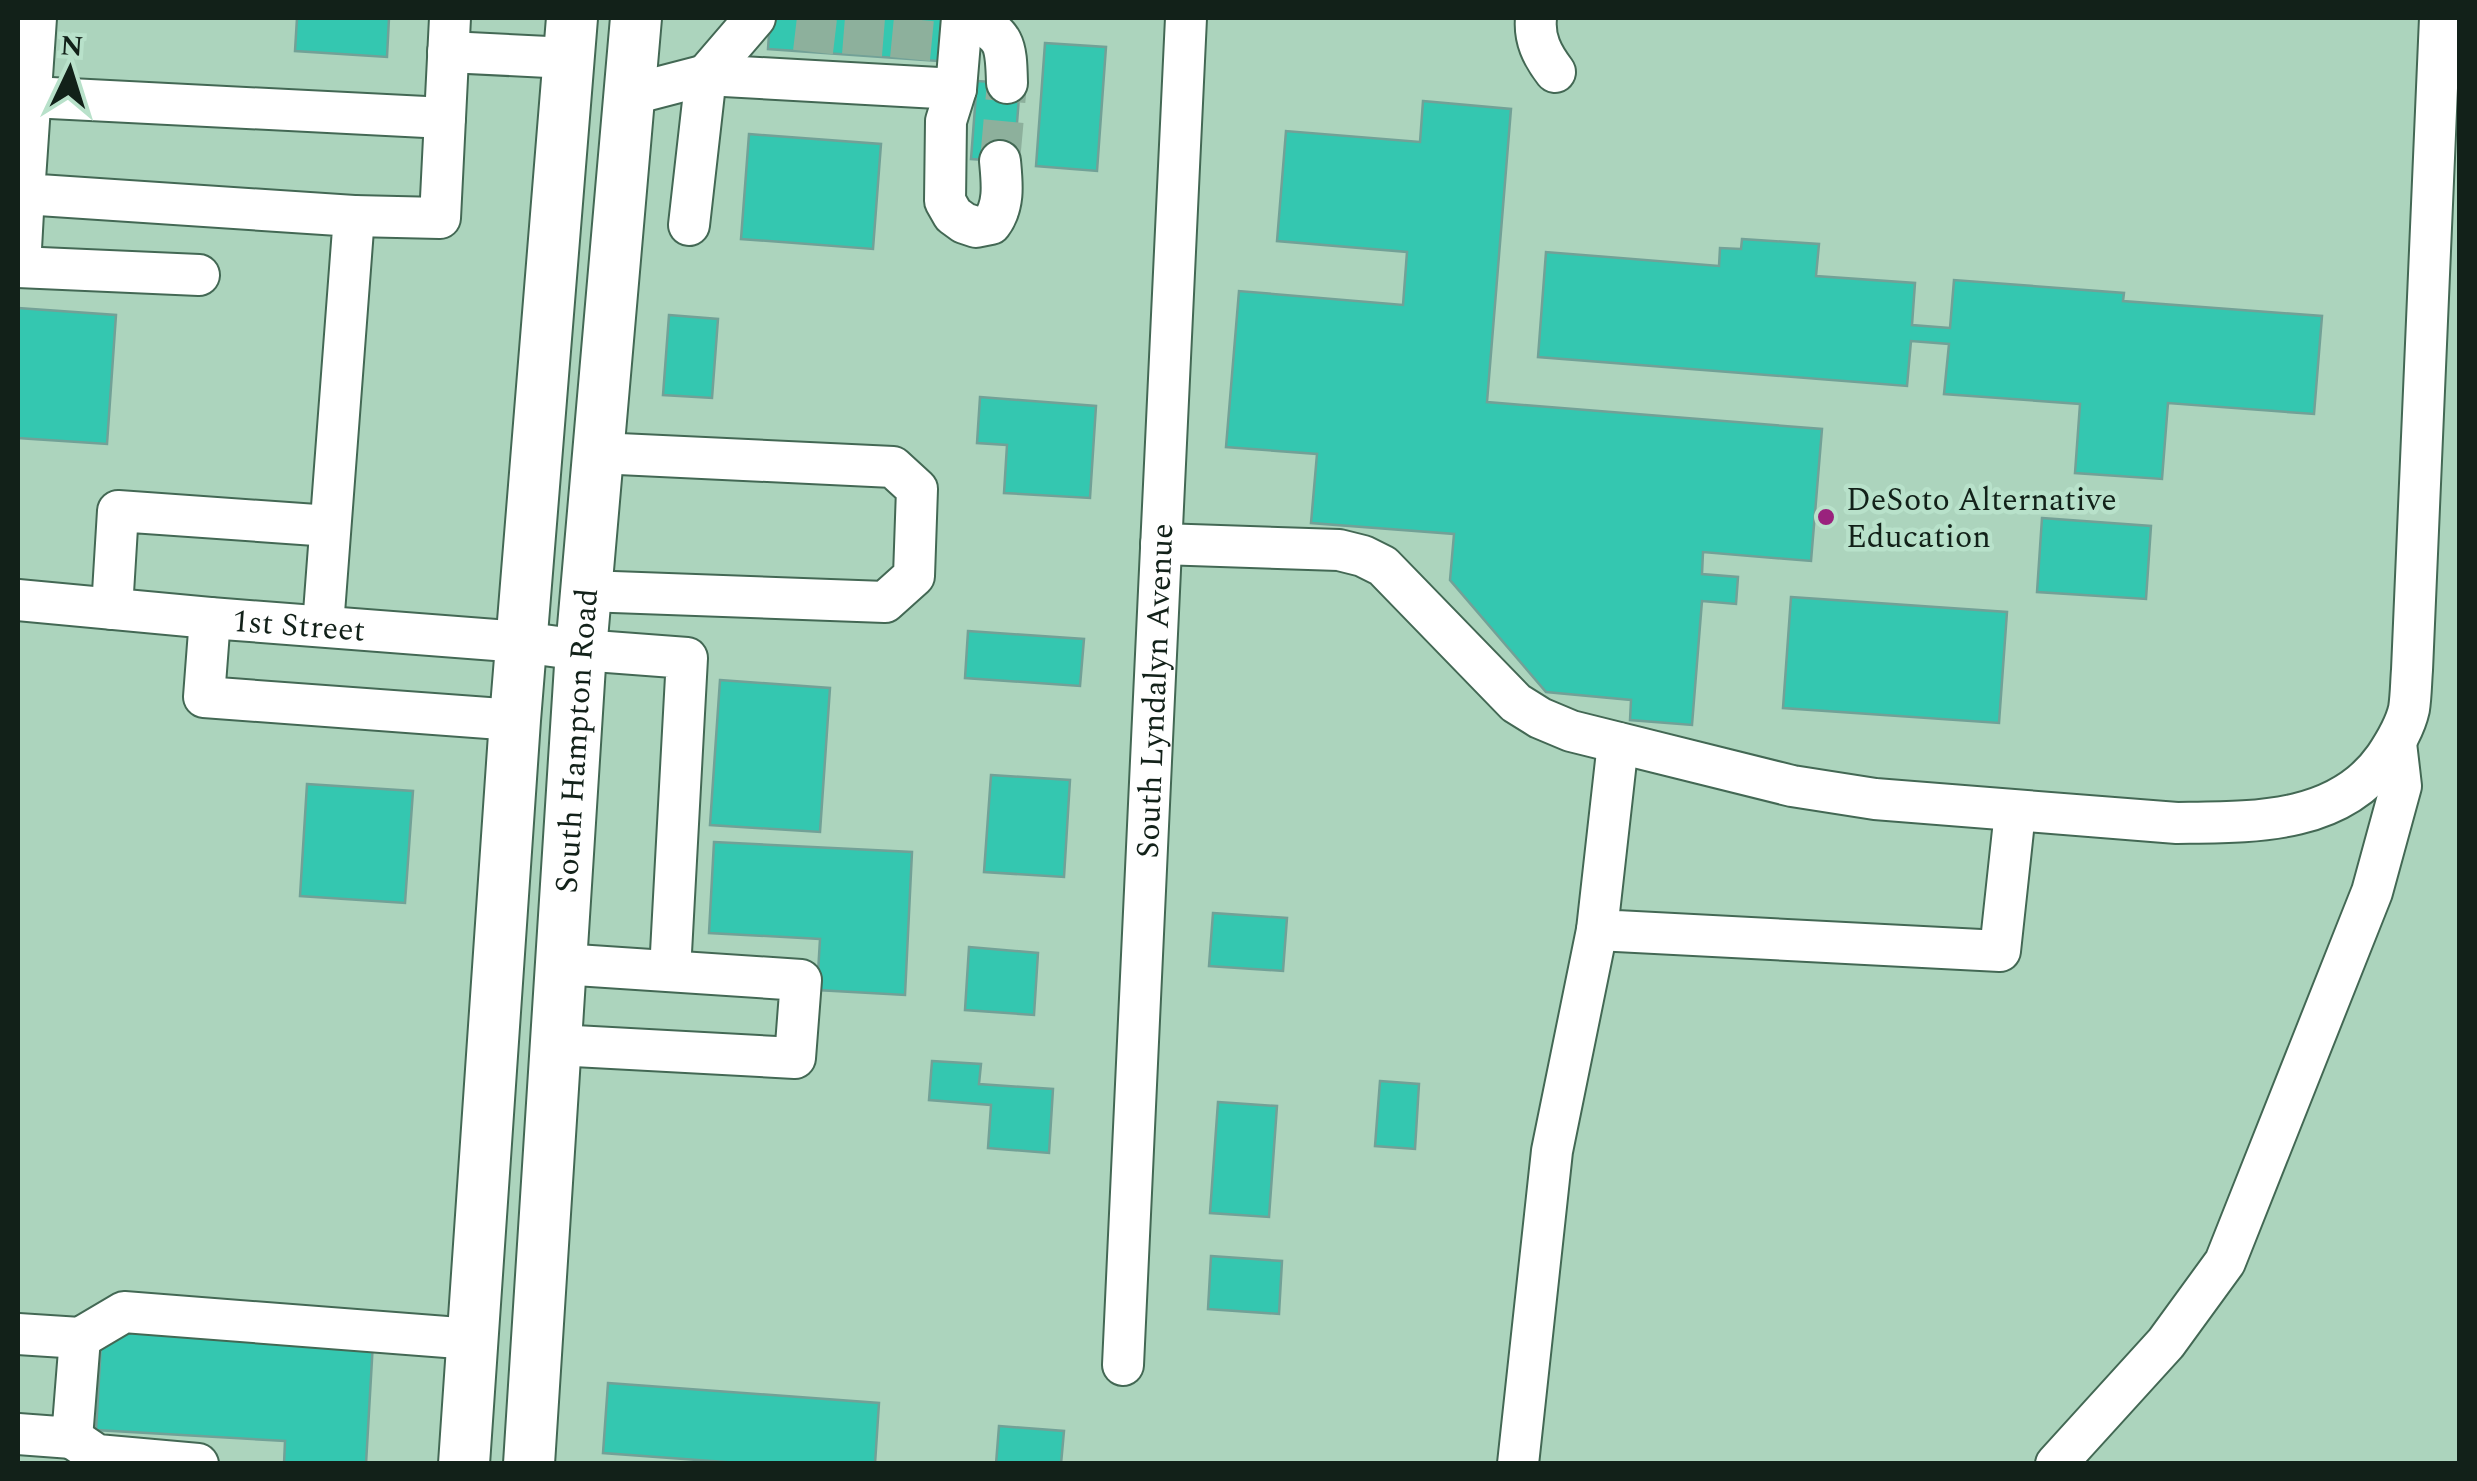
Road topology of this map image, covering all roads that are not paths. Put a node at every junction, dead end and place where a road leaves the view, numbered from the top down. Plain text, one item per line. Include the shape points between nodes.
1 (36, 18) edge
2 (636, 18) edge
3 (755, 18) edge
4 (966, 18) edge
5 (1186, 18) edge
6 (1536, 18) edge
7 (2440, 18) edge
8 (449, 35) edge
9 (570, 38) edge
10 (1554, 72) dead end
11 (706, 75) junction
12 (1007, 83) tunnel mouth
13 (956, 89) junction
14 (629, 95) junction
15 (31, 97) junction
16 (445, 118) junction
17 (1000, 161) tunnel mouth
18 (24, 194) junction
19 (354, 216) junction
20 (689, 225) dead end
21 (19, 267) edge
22 (199, 275) dead end
23 (598, 452) junction
24 (330, 526) junction
25 (1161, 544) junction
26 (586, 590) junction
27 (18, 600) edge
28 (112, 609) junction
29 (210, 618) junction
30 (323, 626) junction
31 (521, 642) junction
32 (581, 650) junction
33 (515, 720) junction
34 (1618, 742) junction
35 (2396, 742) junction
36 (2015, 812) junction
37 (1597, 930) junction
38 (561, 964) junction
39 (670, 971) junction
40 (556, 1046) junction
41 (18, 1334) edge
42 (80, 1338) junction
43 (472, 1339) junction
44 (537, 1343) junction
45 (1123, 1365) dead end
46 (18, 1434) edge
47 (72, 1438) junction
48 (198, 1464) edge
49 (464, 1464) edge
50 (529, 1464) edge
51 (1518, 1464) edge
52 (2056, 1464) edge

1 - 15 street
2 - 14 main road, South Hampton Road
3 - 11 street
4 - 12 street via 996,31 1006,53
4 - 13 street
5 - 25 street, South Lyndalyn Avenue
6 - 10 street via 1542,54
7 - 35 street via 2412,670
8 - 9 street
8 - 16 street
9 - 31 main road, South Hampton Road
11 - 13 street via 812,66 908,72
11 - 14 street
11 - 20 street
13 - 17 street via 946,122 945,201 964,224 991,224 998,215
14 - 23 main road, South Hampton Road
15 - 16 street
15 - 18 street
16 - 19 street via 440,218
18 - 19 street
18 - 21 street
19 - 24 street
21 - 22 street
23 - 26 main road, South Hampton Road
23 - 26 street via 893,467 917,489 914,576 885,602
24 - 28 street via 118,511
24 - 30 street
25 - 34 street via 1363,556 1383,566 1516,703 1571,731
25 - 45 street, South Lyndalyn Avenue
26 - 32 main road, South Hampton Road
27 - 28 street, 1st Street
28 - 29 street, 1st Street
29 - 30 street, 1st Street
29 - 33 street via 204,698
30 - 31 street, 1st Street
31 - 32 street, 1st Street
31 - 33 main road, South Hampton Road
32 - 38 main road, South Hampton Road
32 - 39 street, 1st Street via 686,658
33 - 43 main road, South Hampton Road
34 - 36 street via 1792,786
34 - 37 street
35 - 36 street via 2348,796 2274,818 2177,823
35 - 52 street via 2402,786 2372,892 2225,1262 2166,1343
36 - 37 street via 2000,951
37 - 51 street via 1552,1151
38 - 39 street
38 - 40 main road, South Hampton Road
39 - 40 street via 801,980 796,1058
40 - 44 main road, South Hampton Road
41 - 42 street
42 - 43 street via 124,1312
42 - 47 street
43 - 44 main road
43 - 49 main road, South Hampton Road
44 - 50 main road, South Hampton Road
46 - 47 street
47 - 48 street via 97,1455

